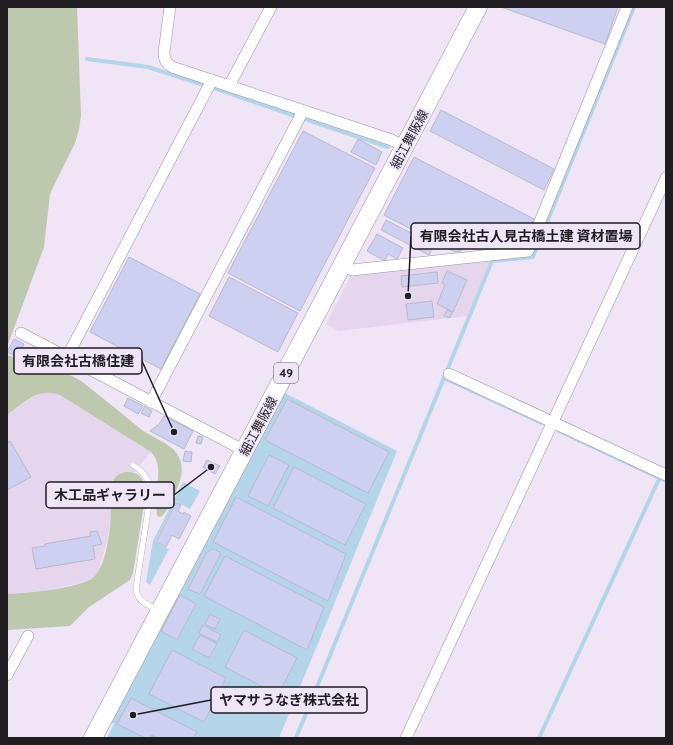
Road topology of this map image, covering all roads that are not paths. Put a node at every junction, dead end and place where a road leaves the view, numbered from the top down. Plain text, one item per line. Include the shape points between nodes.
1 (170, 7) edge
2 (271, 7) edge
3 (478, 7) edge
4 (627, 7) edge
5 (212, 80) junction
6 (229, 86) junction
7 (303, 111) junction
8 (404, 147) junction
9 (666, 178) edge
10 (342, 265) junction
11 (21, 333) dead end
12 (67, 357) junction
13 (449, 374) dead end
14 (152, 402) junction
15 (552, 423) junction
16 (245, 451) junction
17 (133, 465) dead end
18 (666, 475) edge
19 (160, 611) junction
20 (28, 636) dead end
21 (7, 675) edge
22 (93, 738) edge
23 (406, 738) edge

1 - 5 street via 164,59 172,67
2 - 6 street
3 - 8 main road, 細江舞阪線 / 49
4 - 10 street via 528,251 352,270
5 - 6 street
5 - 12 street
6 - 7 street
7 - 8 street via 392,140
7 - 14 street
8 - 10 main road, 細江舞阪線 / 49
9 - 15 street
10 - 16 main road, 細江舞阪線 / 49
11 - 12 street
12 - 14 street
13 - 15 street
14 - 16 street
15 - 18 street
15 - 23 street
16 - 19 main road, 細江舞阪線 / 49
17 - 19 lane via 146,476 151,491 136,588 137,596 141,601
19 - 22 main road, 細江舞阪線 / 49
20 - 21 street

